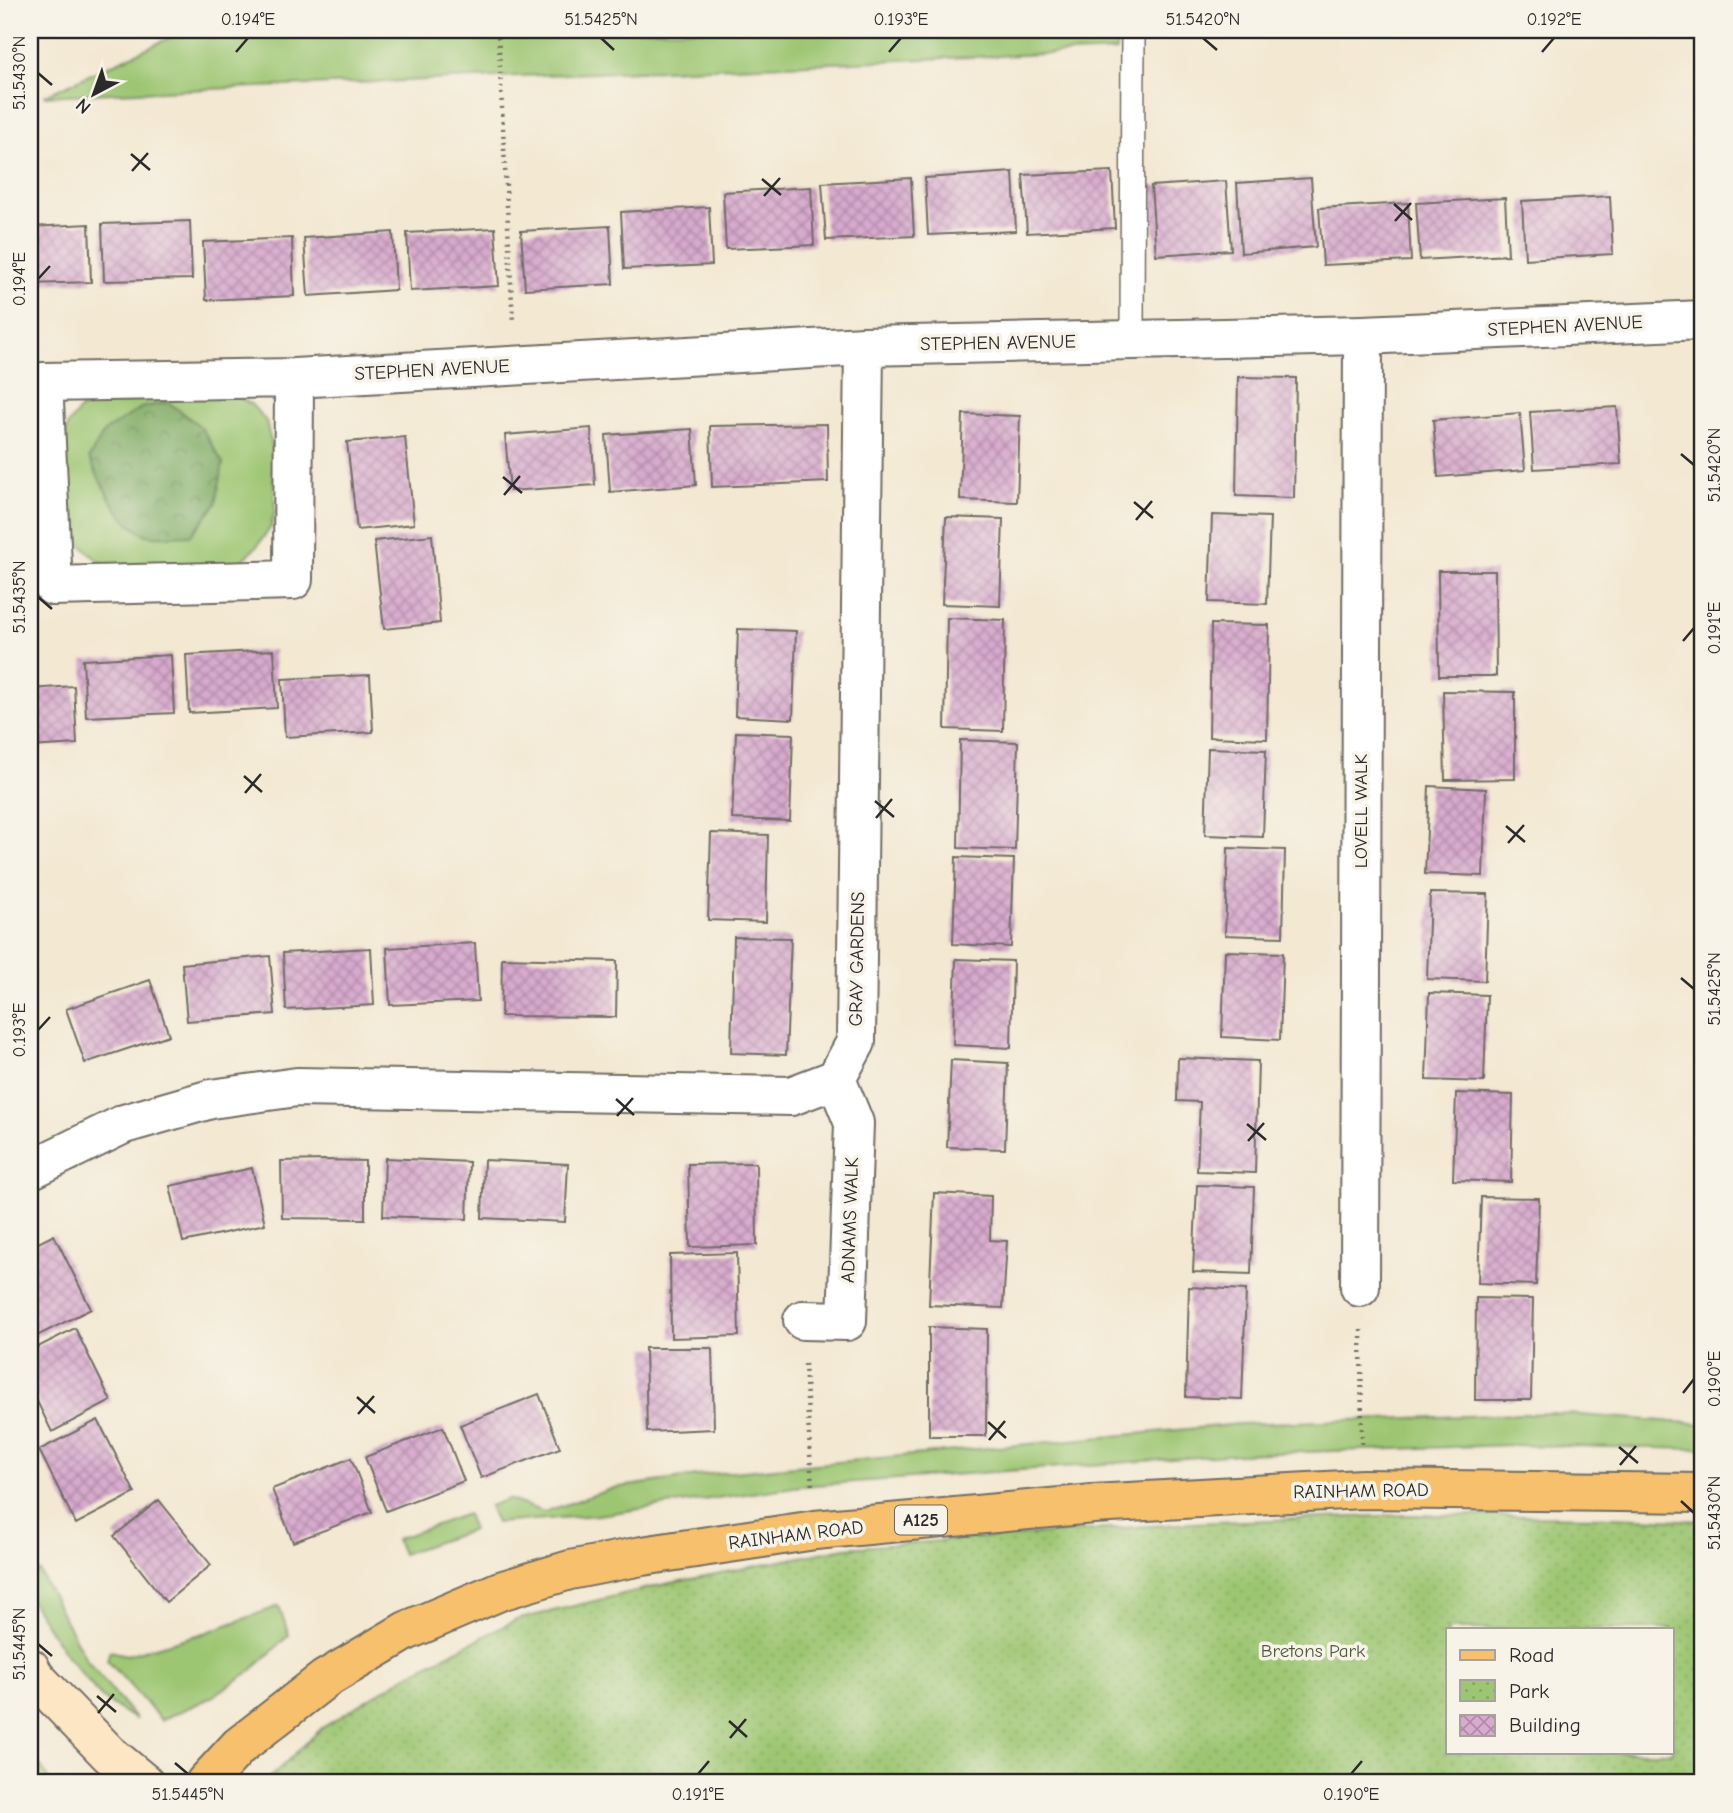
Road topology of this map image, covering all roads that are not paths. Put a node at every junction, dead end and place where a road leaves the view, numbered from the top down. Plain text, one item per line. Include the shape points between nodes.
1 (1133, 30) edge
2 (1703, 320) edge
3 (1363, 335) junction
4 (1132, 340) junction
5 (864, 346) junction
6 (294, 378) junction
7 (836, 1079) junction
8 (30, 1170) edge
9 (1360, 1287) road end
10 (803, 1320) road end
11 (1703, 1493) edge
12 (30, 1668) edge
13 (144, 1783) edge
14 (205, 1783) edge

1 - 4 lane
2 - 3 street, STEPHEN AVENUE
3 - 4 street, STEPHEN AVENUE
3 - 9 street, LOVELL WALK
4 - 5 street, STEPHEN AVENUE
5 - 6 street, STEPHEN AVENUE
5 - 7 street, GRAY GARDENS via 856,1042
6 - 6 street, STEPHEN AVENUE via 43,382 53,586 293,580
7 - 8 street via 791,1096 297,1087 211,1099 124,1124
7 - 10 street, ADNAMS WALK via 854,1124 847,1321
11 - 14 main road, RAINHAM ROAD / A125 via 1362,1489 1093,1504 815,1531 642,1556 570,1570 500,1591 406,1631 325,1679 239,1746
12 - 13 street via 109,1754

